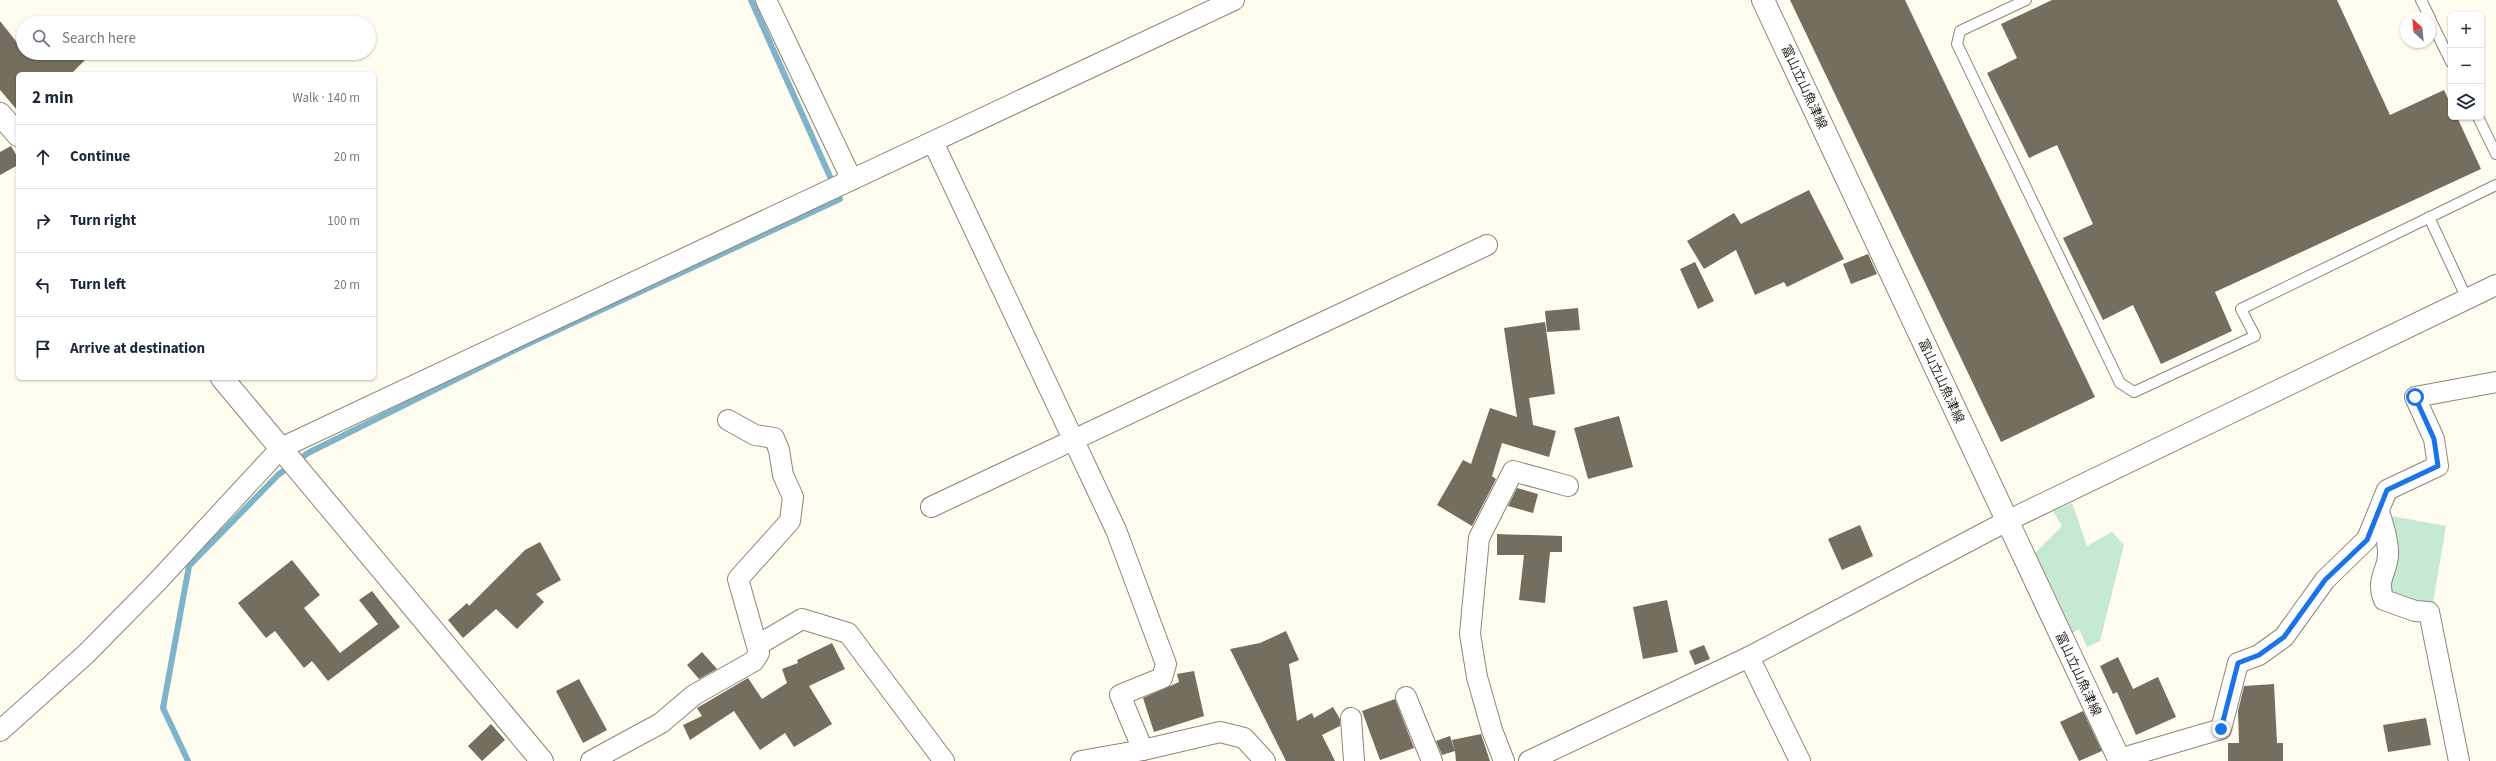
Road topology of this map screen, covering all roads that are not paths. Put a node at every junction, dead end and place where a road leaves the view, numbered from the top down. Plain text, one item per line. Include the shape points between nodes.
1 (766, 0) edge
2 (1234, 0) edge
3 (1763, 0) edge
4 (2026, 0) edge
5 (2421, 0) edge
6 (2427, 12) edge
7 (2436, 31) edge
8 (2448, 56) edge
9 (0, 114) edge
10 (2479, 120) edge
11 (16, 133) edge
12 (933, 142) junction
13 (2496, 154) edge
14 (851, 178) junction
15 (2496, 185) edge
16 (2430, 218) junction
17 (1487, 245) dead end
18 (2496, 285) edge
19 (2467, 299) junction
20 (224, 380) edge
21 (2496, 382) edge
22 (728, 420) dead end
23 (1074, 439) junction
24 (281, 448) junction
25 (1568, 486) dead end
26 (931, 507) dead end
27 (2379, 512) junction
28 (2007, 522) junction
29 (758, 645) junction
30 (1750, 657) junction
31 (1406, 697) dead end
32 (1351, 718) dead end
33 (0, 731) edge
34 (1143, 750) junction
35 (2120, 760) edge
36 (542, 761) edge
37 (591, 761) edge
38 (944, 761) edge
39 (1081, 761) edge
40 (1265, 761) edge
41 (1354, 761) edge
42 (1432, 761) edge
43 (1504, 761) edge
44 (1529, 761) edge
45 (1800, 761) edge
46 (2459, 761) edge

1 - 14 street
2 - 12 street
3 - 28 main road, 富山立山魚津線
4 - 16 lane via 1960,31 1957,44 2120,383 2134,392 2255,336 2241,309
5 - 6 lane
7 - 8 lane
9 - 11 main road
10 - 13 lane
12 - 14 street
12 - 23 street
14 - 24 street
15 - 16 lane
16 - 19 lane
17 - 23 street
18 - 19 street
19 - 28 street
20 - 24 main road
21 - 27 street via 2415,397 2434,439 2438,466 2387,490
22 - 29 street via 756,435 774,438 779,450 782,475 793,497 790,521 738,579
23 - 26 street
23 - 34 street via 1116,530 1166,664 1162,678 1120,695
24 - 33 street via 113,626
24 - 36 main road
25 - 43 street via 1513,471 1479,538 1470,634 1477,677
27 - 35 street via 2367,540 2325,580 2284,637 2259,655 2238,663 2221,729
27 - 46 street via 2389,552 2380,589 2384,600 2394,605 2429,612
28 - 30 street
28 - 35 main road, 富山立山魚津線
29 - 37 street via 759,653 754,662 694,695 661,723
29 - 38 street via 802,619 848,633
30 - 44 street
30 - 45 street
31 - 42 street
32 - 41 street
34 - 39 street
34 - 40 street via 1220,732 1244,738

